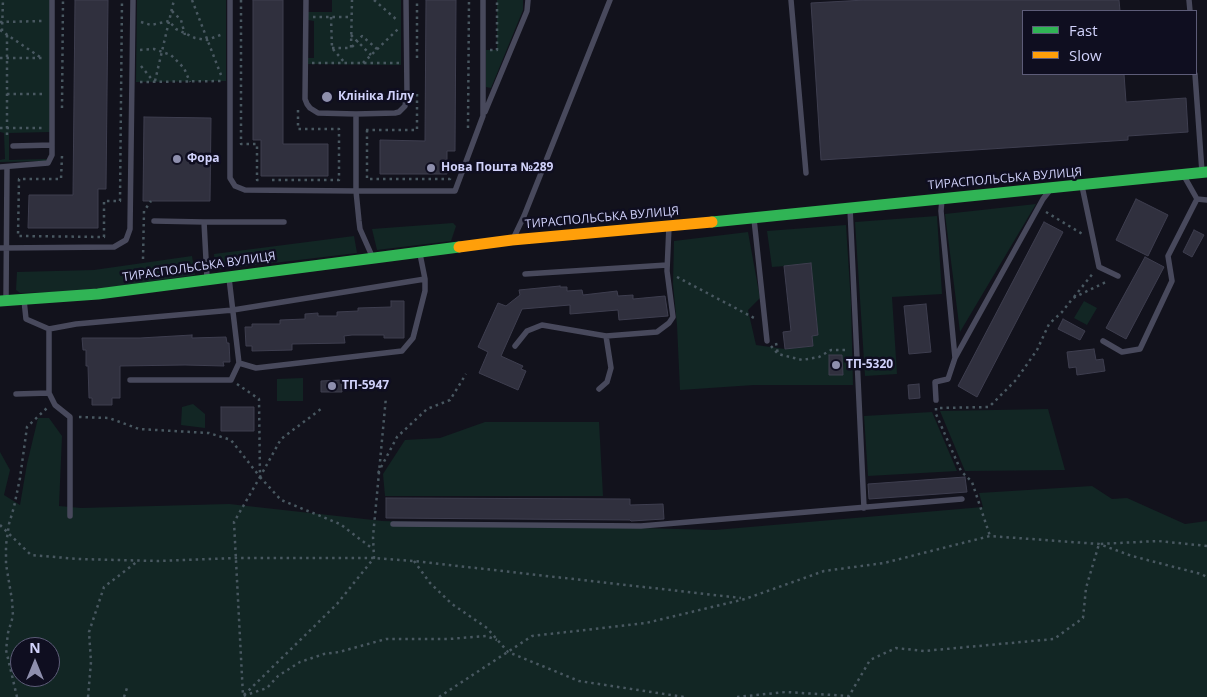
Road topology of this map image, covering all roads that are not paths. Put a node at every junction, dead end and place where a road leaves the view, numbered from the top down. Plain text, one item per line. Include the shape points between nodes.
1 (52, 0) edge
2 (133, 0) edge
3 (230, 0) edge
4 (306, 0) edge
5 (406, 0) edge
6 (483, 0) edge
7 (528, 0) edge
8 (610, 0) edge
9 (791, 0) edge
10 (1195, 75) edge
11 (356, 114) junction
12 (483, 116) junction
13 (10, 145) road end
14 (52, 145) junction
15 (0, 167) edge
16 (7, 167) junction
17 (1205, 172) edge
18 (806, 173) dead end
19 (1183, 174) junction
20 (1082, 186) junction
21 (1052, 189) junction
22 (356, 191) junction
23 (942, 199) junction
24 (1197, 199) junction
25 (1207, 200) edge
26 (850, 208) junction
27 (754, 217) junction
28 (154, 221) dead end
29 (204, 222) junction
30 (284, 222) dead end
31 (669, 226) junction
32 (512, 240) junction
33 (3, 248) edge
34 (420, 251) junction
35 (372, 258) junction
36 (667, 268) junction
37 (525, 274) dead end
38 (1118, 276) road end
39 (228, 277) junction
40 (425, 279) junction
41 (207, 280) junction
42 (24, 300) junction
43 (3, 301) edge
44 (233, 310) junction
45 (50, 329) junction
46 (606, 336) junction
47 (767, 341) road end
48 (1103, 341) dead end
49 (515, 346) dead end
50 (955, 358) junction
51 (239, 363) junction
52 (130, 380) dead end
53 (599, 389) dead end
54 (49, 393) junction
55 (16, 394) dead end
56 (936, 400) road end
57 (962, 499) dead end
58 (864, 508) junction
59 (70, 516) dead end
60 (392, 524) dead end

1 - 14 lane
2 - 33 lane via 130,229 126,240 114,247
3 - 22 lane via 226,82 230,178 235,186 245,190
4 - 11 lane via 305,99 318,113
5 - 11 lane via 406,103 396,113
6 - 12 lane
7 - 12 lane via 528,11
8 - 32 lane
9 - 18 lane
10 - 17 lane
11 - 22 lane
12 - 22 lane via 455,191
13 - 14 lane
14 - 16 lane via 48,163
15 - 16 lane
16 - 33 lane
17 - 19 street, ТИРАСПОЛЬСЬКА ВУЛИЦЯ
19 - 20 street, ТИРАСПОЛЬСЬКА ВУЛИЦЯ
19 - 24 lane
20 - 21 street, ТИРАСПОЛЬСЬКА ВУЛИЦЯ
20 - 38 lane via 1099,267
21 - 23 street, ТИРАСПОЛЬСЬКА ВУЛИЦЯ
21 - 50 lane via 1038,208
22 - 35 lane via 360,229
23 - 26 street, ТИРАСПОЛЬСЬКА ВУЛИЦЯ
23 - 50 lane
24 - 25 lane
24 - 48 lane via 1168,256 1172,281 1140,349 1122,352
26 - 27 street, ТИРАСПОЛЬСЬКА ВУЛИЦЯ
26 - 58 lane
27 - 31 street, ТИРАСПОЛЬСЬКА ВУЛИЦЯ
27 - 47 lane
28 - 29 lane
29 - 30 lane
29 - 41 lane
31 - 32 street, ТИРАСПОЛЬСЬКА ВУЛИЦЯ
31 - 36 lane
32 - 34 street, ТИРАСПОЛЬСЬКА ВУЛИЦЯ
33 - 43 lane
34 - 35 street, ТИРАСПОЛЬСЬКА ВУЛИЦЯ
34 - 40 lane
35 - 39 street, ТИРАСПОЛЬСЬКА ВУЛИЦЯ
36 - 37 lane
36 - 46 lane via 673,316 669,323 657,332
39 - 41 street, ТИРАСПОЛЬСЬКА ВУЛИЦЯ
39 - 44 lane
40 - 44 lane
40 - 51 lane via 413,338 402,351 256,368
41 - 42 street, ТИРАСПОЛЬСЬКА ВУЛИЦЯ
42 - 43 street, ТИРАСПОЛЬСЬКА ВУЛИЦЯ
42 - 45 lane via 26,319
44 - 45 lane
44 - 51 lane
45 - 54 lane
46 - 49 lane via 542,325 526,331
46 - 53 lane via 611,368 607,382
50 - 56 lane via 948,379 935,382
51 - 52 lane via 231,380
54 - 55 lane
54 - 59 lane via 55,405 70,417
57 - 58 lane
58 - 60 lane via 640,526

